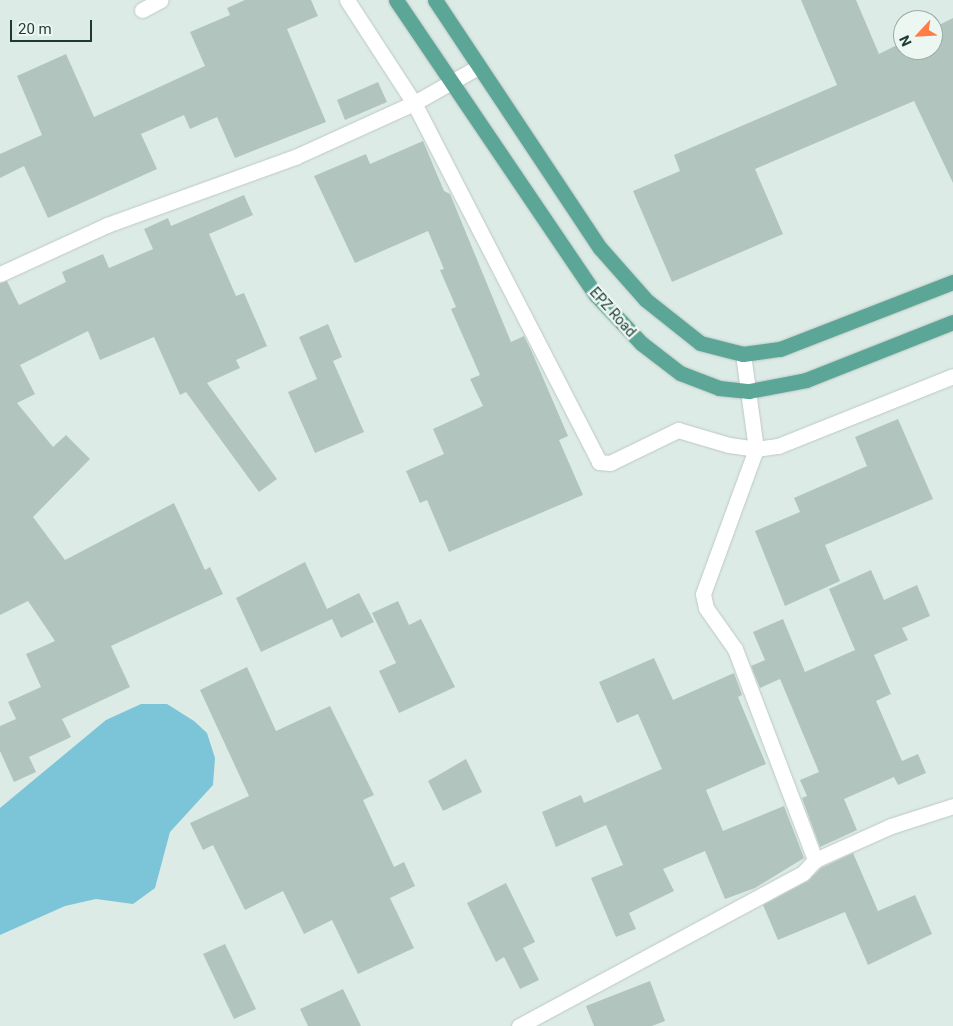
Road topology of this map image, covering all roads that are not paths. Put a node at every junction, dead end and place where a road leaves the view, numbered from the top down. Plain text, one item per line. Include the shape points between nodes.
1 (161, 0) edge
2 (346, 0) edge
3 (396, 0) edge
4 (435, 0) edge
5 (142, 10) dead end
6 (478, 67) junction
7 (452, 84) junction
8 (414, 103) junction
9 (0, 274) edge
10 (953, 282) edge
11 (953, 322) edge
12 (743, 354) junction
13 (953, 376) edge
14 (749, 391) junction
15 (756, 449) junction
16 (953, 806) edge
17 (815, 860) junction
18 (519, 1026) edge

1 - 5 street
2 - 8 street
3 - 7 main road, EPZ Road
4 - 6 main road
6 - 7 street
6 - 12 main road via 600,248 646,300 700,343
7 - 8 street
7 - 14 main road, EPZ Road via 596,295 641,343 680,373 719,388
8 - 9 street via 295,157 107,225
8 - 15 street via 599,462 610,464 678,430
10 - 12 main road via 837,330 780,349
11 - 14 main road, EPZ Road via 806,380
12 - 14 street
13 - 15 street via 778,446
14 - 15 street
15 - 17 street via 703,594 706,608 735,649
16 - 17 street via 891,826
17 - 18 street via 802,873

